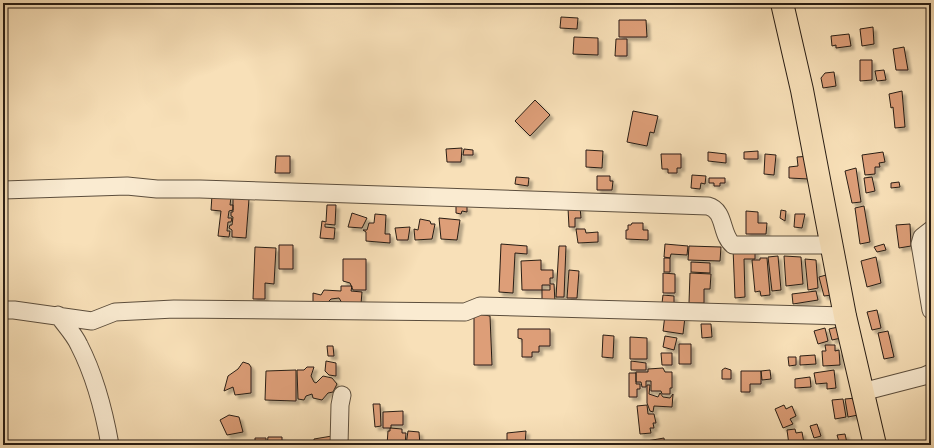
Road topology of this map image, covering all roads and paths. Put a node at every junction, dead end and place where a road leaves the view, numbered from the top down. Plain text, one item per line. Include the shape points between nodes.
1 (782, 3) edge
2 (3, 190) edge
3 (931, 230) edge
4 (832, 245) junction
5 (3, 310) edge
6 (931, 310) edge
7 (58, 315) junction
8 (845, 316) junction
9 (931, 373) edge
10 (862, 392) junction
11 (342, 395) dead end
12 (110, 445) edge
13 (339, 445) edge
14 (875, 445) edge

1 - 4 main road
2 - 4 street via 127,186 708,206 719,212 727,237 733,245
3 - 6 street via 922,237 920,244
4 - 8 main road
5 - 7 street
7 - 8 street via 92,321 115,312 174,309 465,312 480,306
7 - 12 street via 79,344 87,364 104,411
8 - 10 main road
9 - 10 street
10 - 14 main road
11 - 13 street

